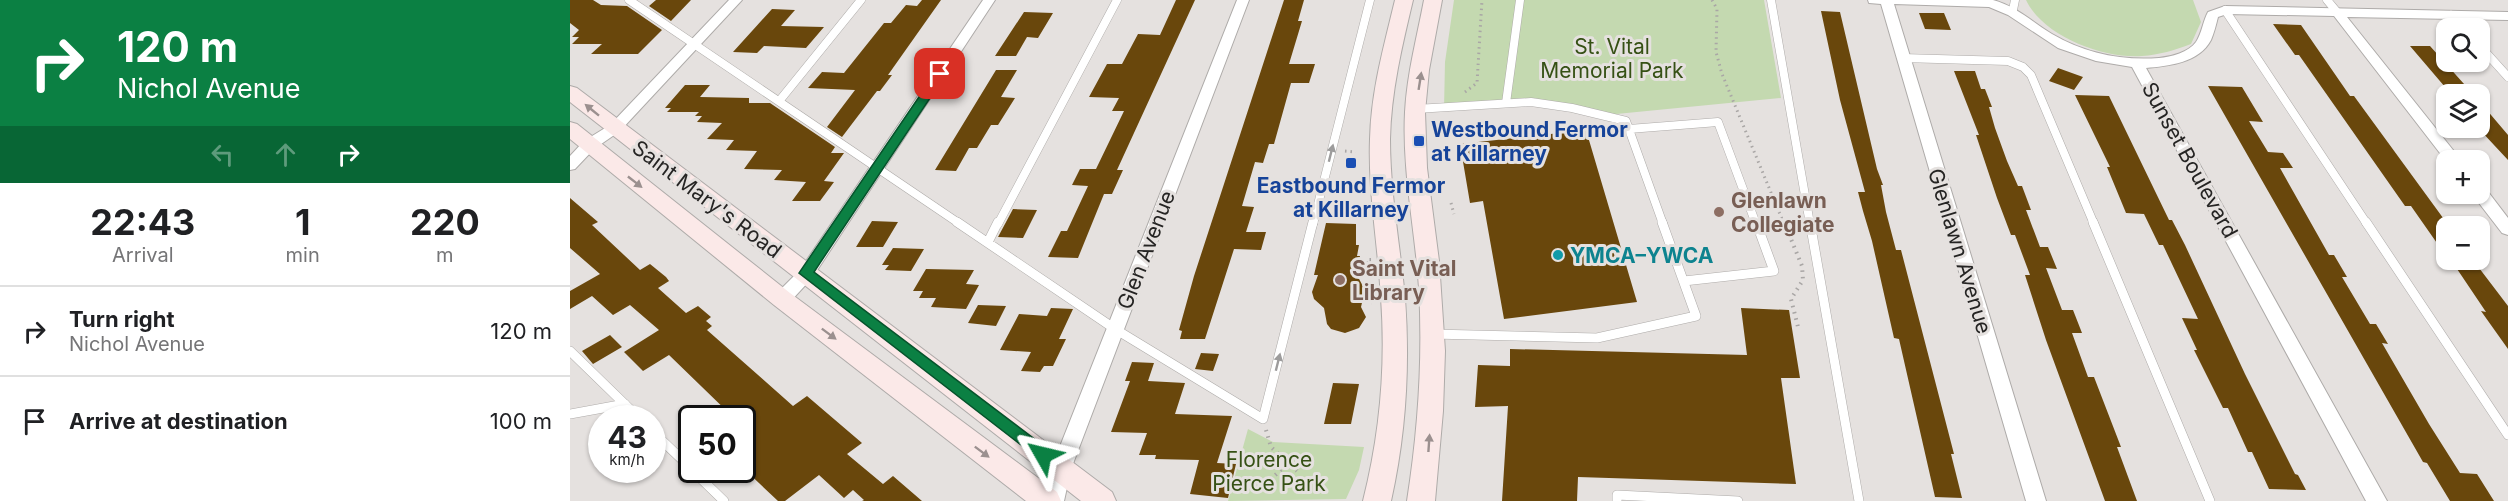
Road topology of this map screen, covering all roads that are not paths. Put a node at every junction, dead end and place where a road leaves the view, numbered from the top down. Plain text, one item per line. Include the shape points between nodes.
1 (629, 0) edge
2 (736, 0) edge
3 (861, 0) edge
4 (989, 0) edge
5 (1117, 0) edge
6 (1243, 0) edge
7 (1370, 0) edge
8 (1404, 0) edge
9 (1433, 0) edge
10 (1520, 0) edge
11 (1771, 0) edge
12 (1874, 0) edge
13 (1886, 0) edge
14 (2327, 0) edge
15 (2014, 5) edge
16 (2225, 10) junction
17 (2337, 12) junction
18 (2451, 15) junction
19 (2508, 16) edge
20 (2454, 18) edge
21 (695, 42) junction
22 (2490, 57) edge
23 (1902, 58) junction
24 (2137, 64) junction
25 (2508, 77) edge
26 (570, 92) edge
27 (780, 100) junction
28 (1506, 103) junction
29 (1415, 109) junction
30 (615, 128) junction
31 (570, 129) edge
32 (1629, 129) junction
33 (589, 144) junction
34 (2446, 150) edge
35 (570, 165) edge
36 (879, 167) junction
37 (2489, 204) edge
38 (2508, 229) edge
39 (988, 242) junction
40 (806, 273) junction
41 (1684, 281) junction
42 (782, 299) junction
43 (1115, 329) junction
44 (1432, 334) junction
45 (570, 351) edge
46 (625, 404) joint
47 (570, 414) edge
48 (2508, 435) edge
49 (666, 444) edge
50 (678, 456) edge
51 (1061, 469) junction
52 (706, 483) edge
53 (1380, 489) edge
54 (724, 501) edge
55 (1047, 501) edge
56 (1054, 501) edge
57 (1102, 501) edge
58 (1369, 501) edge
59 (1421, 501) edge
60 (1617, 501) edge
61 (1738, 501) edge
62 (1859, 501) edge
63 (2036, 501) edge
64 (2210, 501) edge
65 (2377, 501) edge

1 - 21 lane
2 - 21 street
3 - 27 lane
4 - 36 street
5 - 39 lane
6 - 43 street, Glen Avenue
43 -> 7 lane via 1263,419
8 - 53 main road via 1384,84 1380,137 1393,301 1393,398
29 -> 9 main road
10 - 28 lane
11 - 62 lane
12 - 13 street, Sunset Boulevard
13 - 15 street, Sunset Boulevard
13 - 23 street, Glenlawn Avenue
14 - 17 lane
15 - 24 street, Sunset Boulevard via 2062,45 2097,57
16 - 17 street
16 - 24 street via 2213,15 2203,42 2189,54
16 - 48 lane
17 - 18 street
17 - 34 street
18 - 19 street
18 - 20 lane
21 - 27 lane
21 - 30 street
22 - 25 lane
23 - 63 street, Glenlawn Avenue
23 - 64 lane via 2008,61 2031,75
24 - 65 street, Sunset Boulevard
30 -> 26 main road, Saint Mary's Road
27 - 36 lane
28 - 29 lane
28 - 32 lane via 1599,114 1626,121
29 - 44 main road via 1415,162 1428,261
30 - 33 street
30 - 40 main road, Saint Mary's Road
31 - 33 main road, Saint Mary's Road
32 - 41 lane
32 - 41 lane via 1718,122 1774,271
33 - 35 street
33 -> 42 main road, Saint Mary's Road
36 - 39 lane
36 - 40 street
37 - 38 street
39 - 43 lane
40 - 42 street
40 - 51 main road, Saint Mary's Road
41 - 44 lane via 1696,316 1597,338
42 -> 55 main road, Saint Mary's Road
43 - 51 street, Glen Avenue
59 -> 44 main road via 1429,450
45 - 46 lane
46 - 47 lane
49 - 50 lane
51 - 56 street, Glen Avenue
51 - 57 main road, Saint Mary's Road
52 - 54 lane
53 - 58 main road
60 - 61 lane via 1617,495

